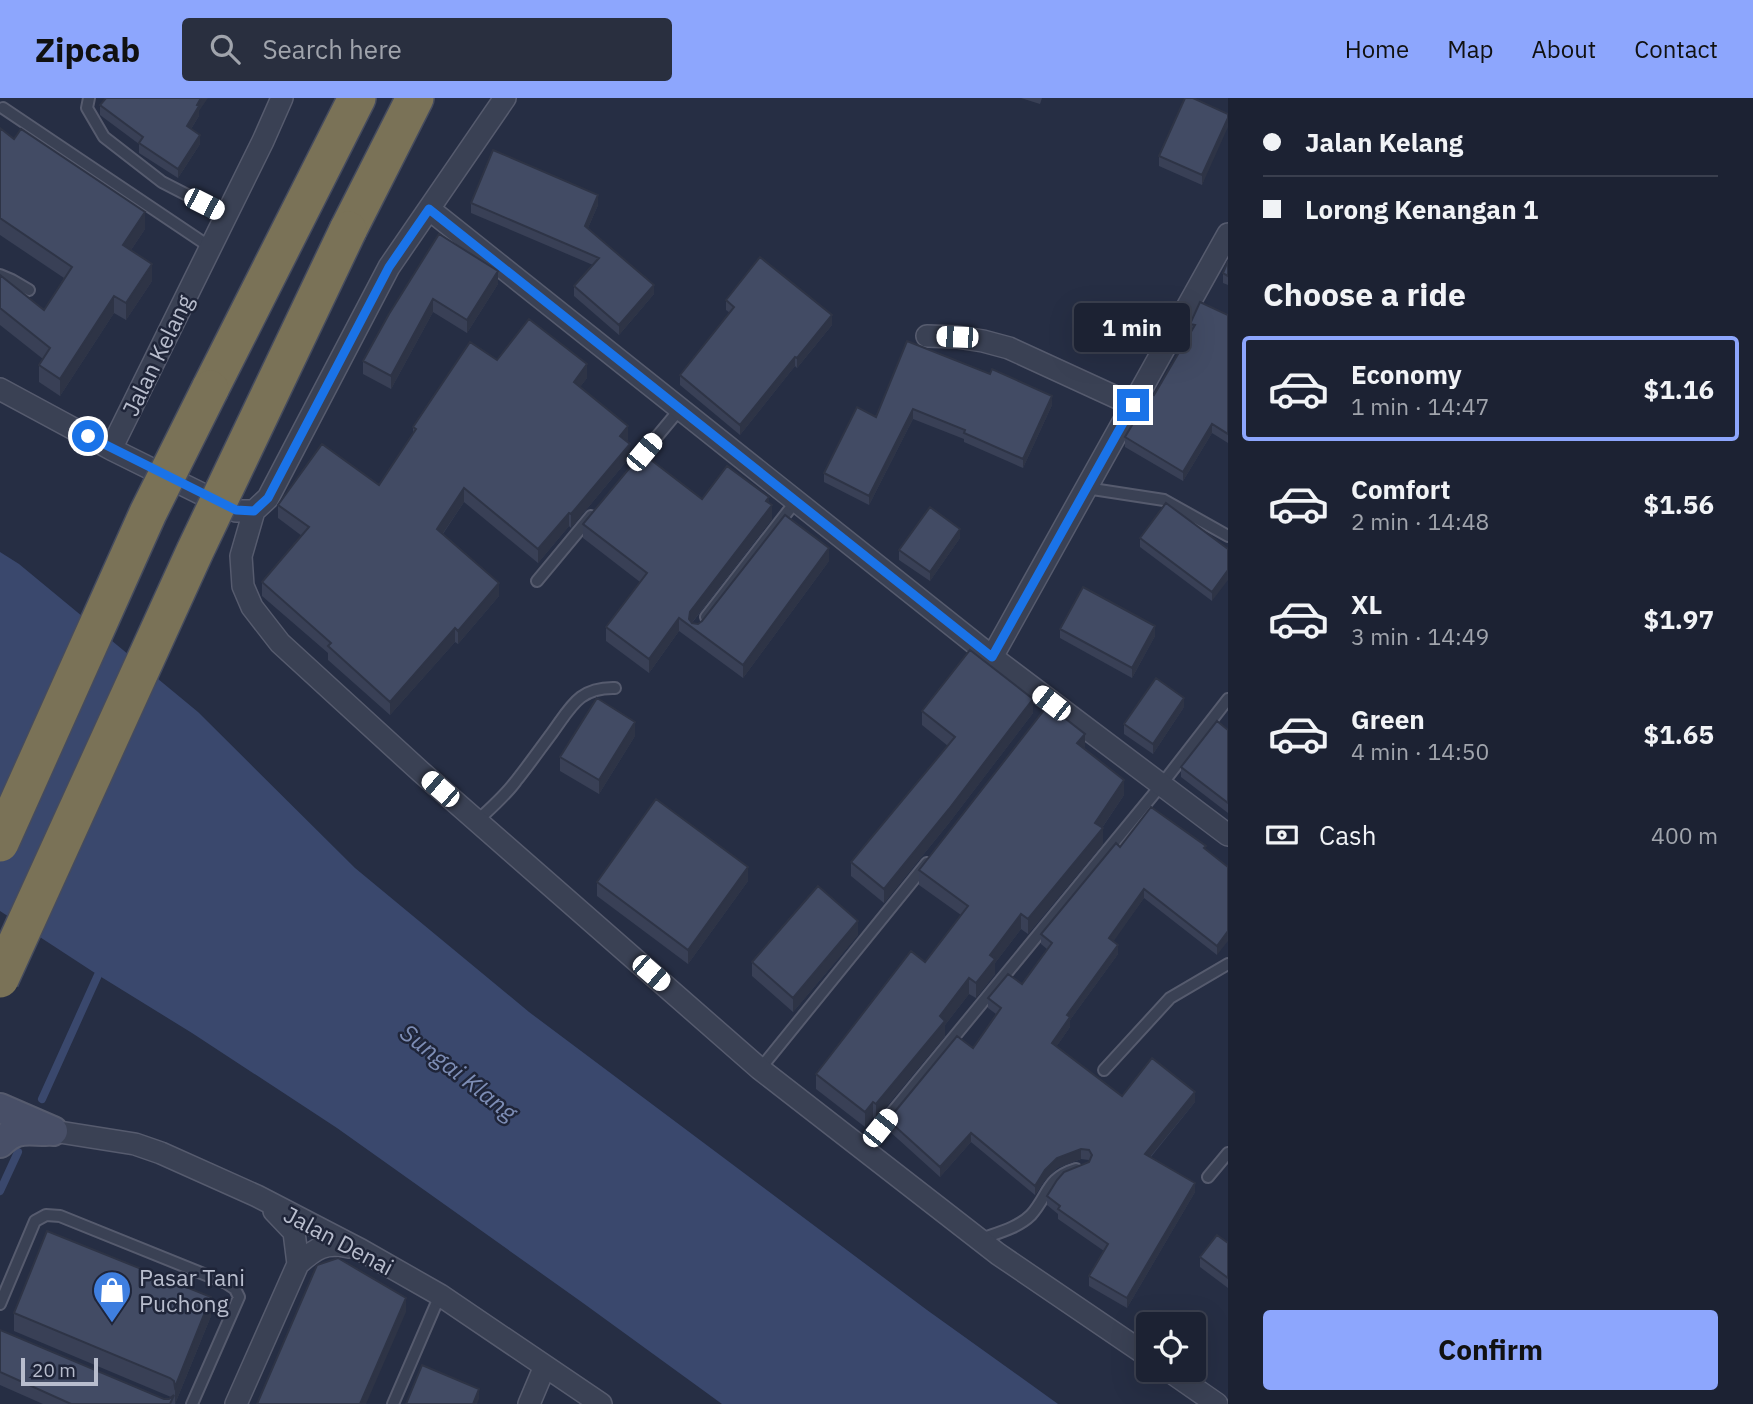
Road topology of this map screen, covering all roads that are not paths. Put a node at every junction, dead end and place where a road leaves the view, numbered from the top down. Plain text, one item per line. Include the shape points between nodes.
1 (89, 98) edge
2 (282, 98) edge
3 (329, 98) edge
4 (357, 98) edge
5 (505, 98) edge
6 (415, 100) edge
7 (3, 108) dead end
8 (429, 209) junction
9 (226, 215) junction
10 (1228, 234) edge
11 (210, 247) junction
12 (275, 259) junction
13 (0, 275) edge
14 (29, 290) dead end
15 (927, 336) dead end
16 (0, 389) edge
17 (1133, 405) junction
18 (680, 408) junction
19 (111, 449) junction
20 (626, 473) edge
21 (1086, 488) junction
22 (796, 501) junction
23 (600, 505) edge
24 (254, 511) junction
25 (1228, 536) edge
26 (537, 581) dead end
27 (696, 630) edge
28 (992, 657) junction
29 (615, 688) dead end
30 (1228, 699) edge
31 (1162, 784) junction
32 (477, 821) junction
33 (1228, 835) edge
34 (0, 843) edge
35 (930, 859) edge
36 (1228, 964) edge
37 (0, 979) edge
38 (760, 1069) junction
39 (1104, 1070) dead end
40 (0, 1108) edge
41 (53, 1131) junction
42 (0, 1143) edge
43 (862, 1149) junction
44 (1228, 1153) edge
45 (1084, 1166) edge
46 (1208, 1177) dead end
47 (257, 1196) junction
48 (981, 1240) junction
49 (361, 1250) junction
50 (298, 1264) junction
51 (440, 1295) junction
52 (0, 1304) edge
53 (1136, 1348) edge
54 (545, 1366) junction
55 (1185, 1382) edge
56 (192, 1404) edge
57 (236, 1404) edge
58 (393, 1404) edge
59 (529, 1404) edge
60 (601, 1404) edge
61 (1217, 1404) edge

1 - 9 lane via 88,108 104,137 162,181
2 - 9 street, Jalan Kelang
3 - 12 highway via 277,219
4 - 12 highway
5 - 8 street
6 - 37 highway, bridge via 195,551
7 - 11 lane
8 - 18 street
8 - 24 street via 389,267 268,498
9 - 11 street, Jalan Kelang
10 - 17 street
11 - 19 street, Jalan Kelang
12 - 34 highway, bridge via 148,513
13 - 14 lane
15 - 17 street via 1009,348
16 - 19 street
17 - 21 street
18 - 20 lane
18 - 22 street
19 - 24 street via 236,510
21 - 25 lane via 1164,500
21 - 28 street
22 - 27 lane
22 - 28 street
23 - 26 lane
24 - 32 street via 241,556 243,586 252,607 280,643
28 - 31 street via 1047,708
29 - 32 lane via 601,688 569,708 515,782
30 - 31 lane
31 - 33 street
31 - 43 lane
32 - 38 street
35 - 38 lane
36 - 39 lane via 1170,998
38 - 43 street
40 - 41 street
41 - 42 street via 20,1131
41 - 47 street, Jalan Denai via 135,1144
43 - 48 street
44 - 46 lane
45 - 48 lane via 1059,1176 1031,1215
47 - 49 street, Jalan Denai
47 - 50 street via 294,1232
48 - 53 street
49 - 50 street via 336,1245 315,1248
49 - 51 street, Jalan Denai
50 - 57 street
51 - 54 street, Jalan Denai
51 - 58 lane
52 - 56 lane via 35,1221 46,1214 226,1283 239,1297
54 - 59 street
54 - 60 street, Jalan Denai
55 - 61 street

